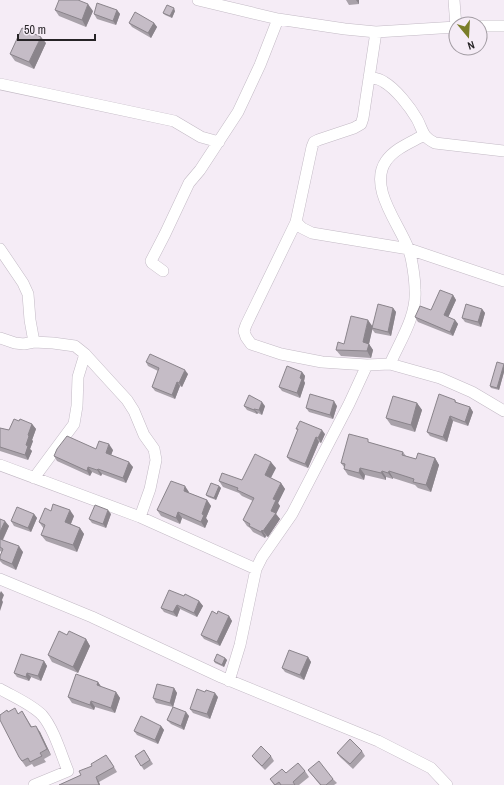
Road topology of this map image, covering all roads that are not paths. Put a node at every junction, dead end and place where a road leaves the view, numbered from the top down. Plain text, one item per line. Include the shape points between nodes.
1 (198, 0) edge
2 (454, 0) edge
3 (455, 16) edge
4 (278, 19) junction
5 (488, 26) edge
6 (504, 26) edge
7 (448, 28) edge
8 (376, 32) junction
9 (369, 77) junction
10 (0, 84) edge
11 (424, 135) junction
12 (218, 142) junction
13 (504, 151) edge
14 (296, 222) junction
15 (0, 249) edge
16 (409, 249) junction
17 (163, 271) dead end
18 (504, 281) edge
19 (0, 338) edge
20 (34, 342) junction
21 (85, 354) junction
22 (390, 364) junction
23 (367, 365) junction
24 (504, 411) edge
25 (0, 465) edge
26 (34, 478) junction
27 (140, 516) junction
28 (256, 569) junction
29 (0, 579) edge
30 (229, 681) junction
31 (0, 689) edge
32 (34, 785) edge
33 (447, 785) edge

1 - 4 street
2 - 3 street
4 - 8 street
4 - 12 street via 238,112
5 - 6 street
7 - 8 street
8 - 9 street
9 - 11 street via 383,81 393,89 417,119
9 - 14 street via 361,124 314,142
10 - 12 street via 174,121 202,137
11 - 13 street via 435,142
11 - 16 street via 396,151 386,161 381,173 381,187 388,209
12 - 17 street via 189,183 151,261
14 - 16 street via 312,233
14 - 23 street via 246,325 246,337 251,344 281,354 322,362
15 - 20 street via 28,294
16 - 18 street
16 - 22 street via 415,303
19 - 20 street via 15,343
20 - 21 street via 75,346
21 - 26 street via 78,377 74,424
21 - 27 street via 127,400 144,435 154,449 154,473
22 - 23 street
22 - 24 street via 440,378 472,392
23 - 28 street via 292,514
25 - 26 street
26 - 27 street
27 - 28 street
28 - 30 street via 240,645
29 - 30 street via 92,617
30 - 33 street via 378,740 431,768
31 - 32 street via 41,714 48,724 68,771

